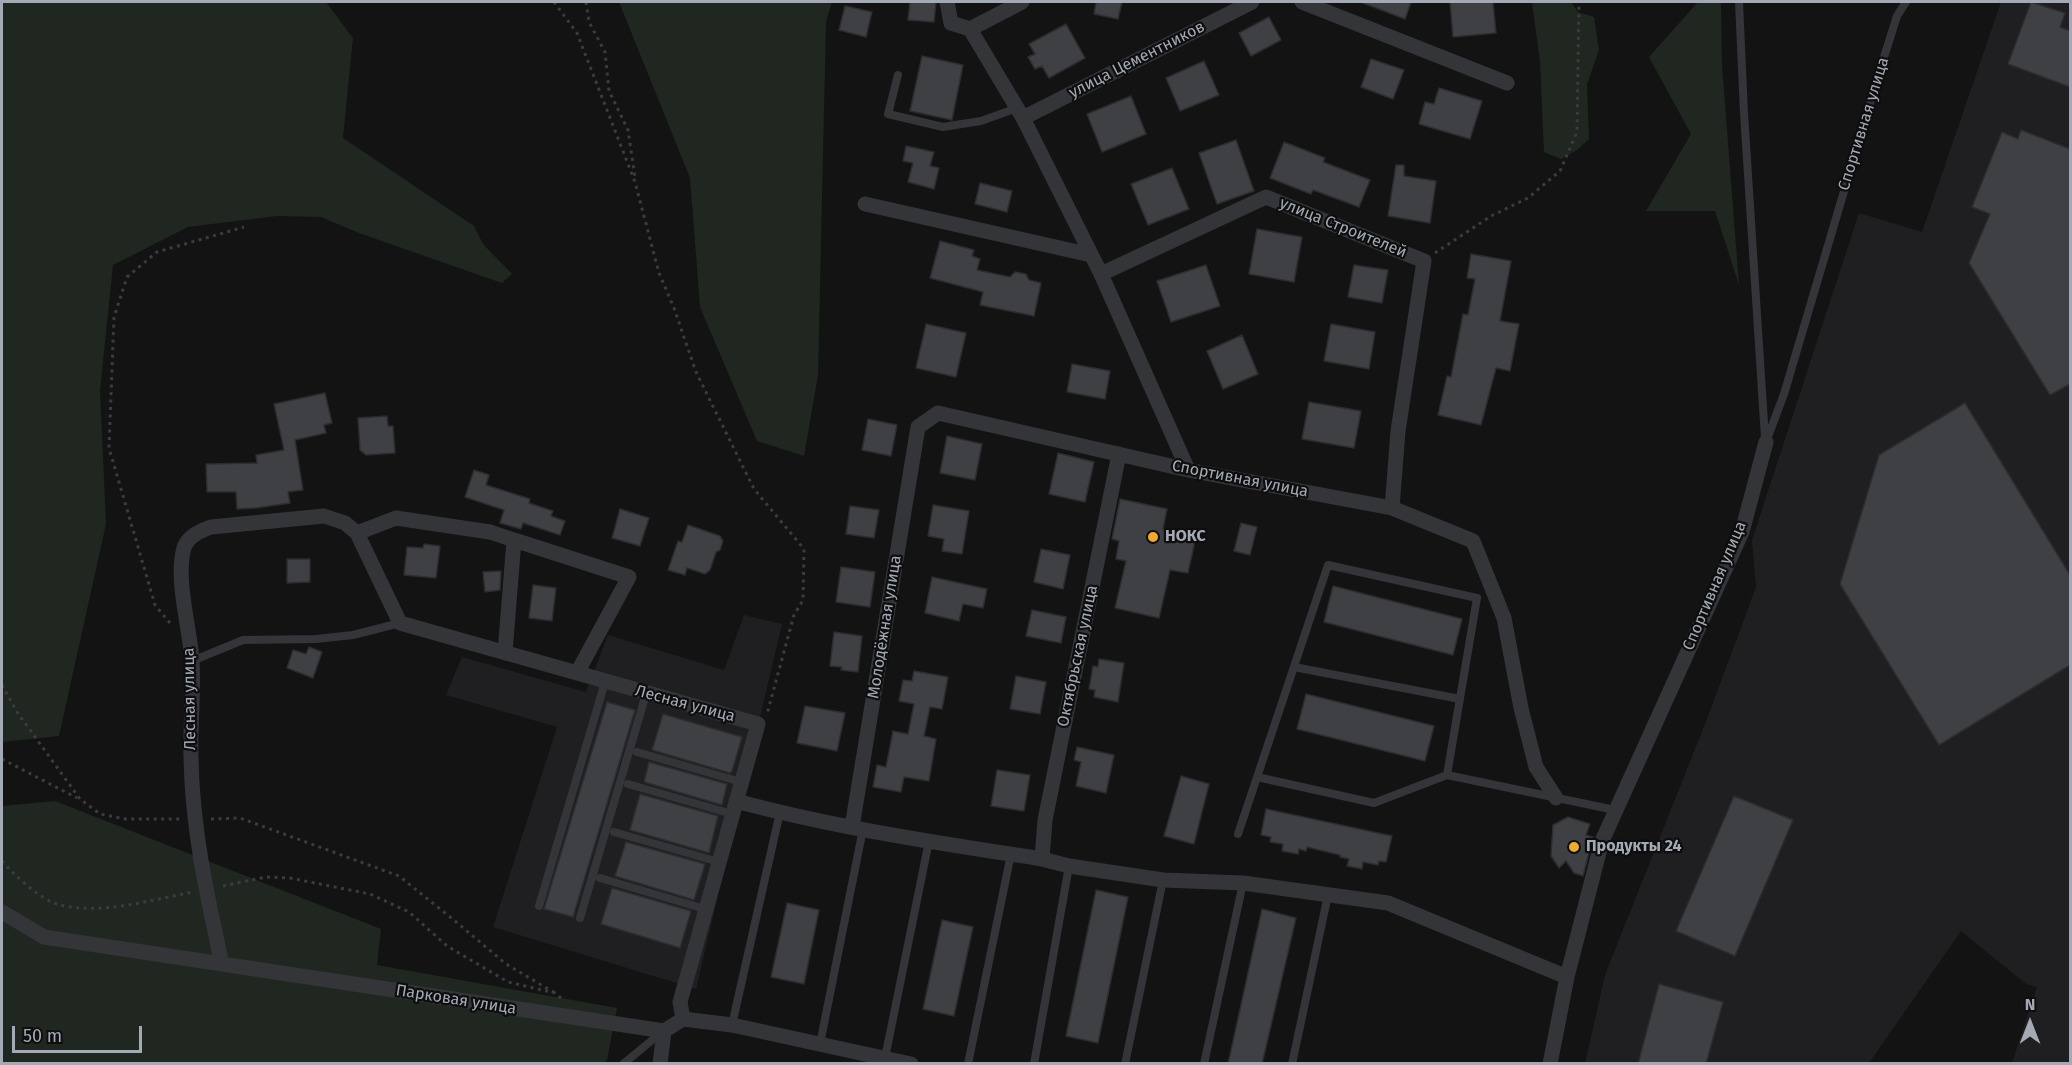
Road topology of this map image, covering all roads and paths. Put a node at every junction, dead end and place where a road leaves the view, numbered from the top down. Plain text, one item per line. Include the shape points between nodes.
1 (554, 2) edge
2 (586, 2) edge
3 (946, 2) edge
4 (1022, 2) edge
5 (1252, 2) edge
6 (1302, 2) edge
7 (1579, 2) edge
8 (1739, 2) edge
9 (1906, 2) edge
10 (970, 29) junction
11 (898, 75) dead end
12 (1507, 83) dead end
13 (1020, 113) junction
14 (635, 182) junction
15 (865, 204) dead end
16 (244, 227) dead end
17 (1091, 255) junction
18 (1424, 261) junction
19 (1101, 274) junction
20 (918, 427) joint
21 (1766, 442) junction
22 (1119, 454) junction
23 (1188, 470) junction
24 (1392, 508) junction
25 (357, 533) junction
26 (514, 540) junction
27 (400, 623) junction
28 (189, 645) junction
29 (505, 653) junction
30 (192, 661) junction
31 (1294, 667) junction
32 (577, 673) junction
33 (605, 682) junction
34 (2, 685) edge
35 (646, 694) junction
36 (1460, 699) junction
37 (758, 724) junction
38 (637, 752) dead end
39 (2, 759) edge
40 (1447, 775) junction
41 (1257, 777) junction
42 (741, 782) junction
43 (628, 784) dead end
44 (1556, 798) junction
45 (80, 799) junction
46 (734, 807) junction
47 (1615, 810) junction
48 (780, 812) junction
49 (195, 819) junction
50 (857, 828) junction
51 (614, 832) dead end
52 (1238, 834) dead end
53 (929, 841) junction
54 (1011, 854) junction
55 (1042, 859) junction
56 (2, 861) edge
57 (719, 862) junction
58 (1070, 866) junction
59 (600, 878) dead end
60 (1163, 880) junction
61 (1243, 883) junction
62 (206, 890) junction
63 (1328, 895) junction
64 (539, 906) dead end
65 (705, 909) junction
66 (2, 912) edge
67 (580, 918) dead end
68 (222, 964) junction
69 (1567, 977) junction
70 (555, 993) junction
71 (562, 1000) dead end
72 (683, 1019) junction
73 (732, 1024) junction
74 (664, 1031) junction
75 (820, 1044) junction
76 (876, 1059) edge
77 (622, 1064) edge
78 (660, 1064) edge
79 (911, 1064) edge
80 (968, 1064) edge
81 (1034, 1064) edge
82 (1125, 1064) edge
83 (1204, 1064) edge
84 (1292, 1064) edge
85 (1550, 1064) edge

1 - 14 path via 577,33
2 - 14 path via 589,22 605,52 609,91 628,130
3 - 10 street via 951,23
4 - 10 street
5 - 13 street, улица Цементников
6 - 12 street
7 - 18 path via 1577,132 1560,171 1528,198 1491,216
8 - 21 lane
9 - 21 lane, Спортивная улица via 1882,64 1784,394
10 - 13 street
11 - 13 lane via 888,114 943,127
13 - 17 street
14 - 37 path via 658,273 696,372 754,489 804,549 803,600 794,615 765,722
15 - 17 street
16 - 28 path via 157,252 126,277 114,318 109,448 155,605
17 - 19 street
18 - 19 street, улица Строителей via 1266,197
18 - 24 street, улица Строителей via 1398,431
19 - 23 street
20 - 22 street, Спортивная улица via 938,413
20 - 50 street, Молодёжная улица
21 - 47 street, Спортивная улица via 1742,532
22 - 23 street, Спортивная улица
22 - 55 street, Октябрьская улица via 1045,820
23 - 24 street, Спортивная улица
24 - 44 street, Спортивная улица via 1473,542 1504,618 1536,767
25 - 26 street via 396,519 490,532
25 - 27 street
25 - 28 street, Лесная улица via 324,516 211,527 196,532 185,546 181,566
26 - 29 street
26 - 32 street via 629,577
27 - 29 street, Лесная улица
27 - 30 lane via 344,636 243,640
28 - 30 street, Лесная улица
29 - 32 street, Лесная улица
30 - 49 street, Лесная улица
31 - 36 lane
31 - 36 lane via 1328,565 1477,598
31 - 41 lane
32 - 33 street, Лесная улица
33 - 35 street, Лесная улица
33 - 64 lane
34 - 45 path
35 - 37 street, Лесная улица
35 - 67 lane
36 - 40 lane
37 - 42 street
38 - 42 lane
39 - 45 path
40 - 41 lane via 1374,803
40 - 44 lane
41 - 52 lane
42 - 46 street
43 - 46 lane
44 - 47 lane
45 - 49 path via 100,814 126,819
46 - 48 street
46 - 57 street
47 - 69 street, Спортивная улица via 1602,841
48 - 50 street
48 - 73 lane
49 - 62 street, Лесная улица
49 - 70 path via 240,818 399,876 506,964
50 - 53 street
50 - 75 lane
51 - 57 lane
53 - 54 street
53 - 76 lane
54 - 55 street
54 - 80 lane
55 - 58 street
56 - 62 path via 20,881 58,905 100,909
57 - 65 street
58 - 60 street
58 - 81 lane
59 - 65 lane
60 - 61 street
60 - 82 lane
61 - 63 street
61 - 83 lane
62 - 68 street, Лесная улица
62 - 70 path via 266,877 370,894 409,912 447,945 508,982
63 - 69 street via 1388,903
63 - 84 lane
65 - 72 street via 680,1002
66 - 68 street, Парковая улица via 44,936
68 - 74 street, Парковая улица
69 - 85 street, Спортивная улица
70 - 71 path
72 - 73 street
72 - 74 street
73 - 75 street
74 - 77 lane
74 - 78 street
75 - 76 street
76 - 79 street

